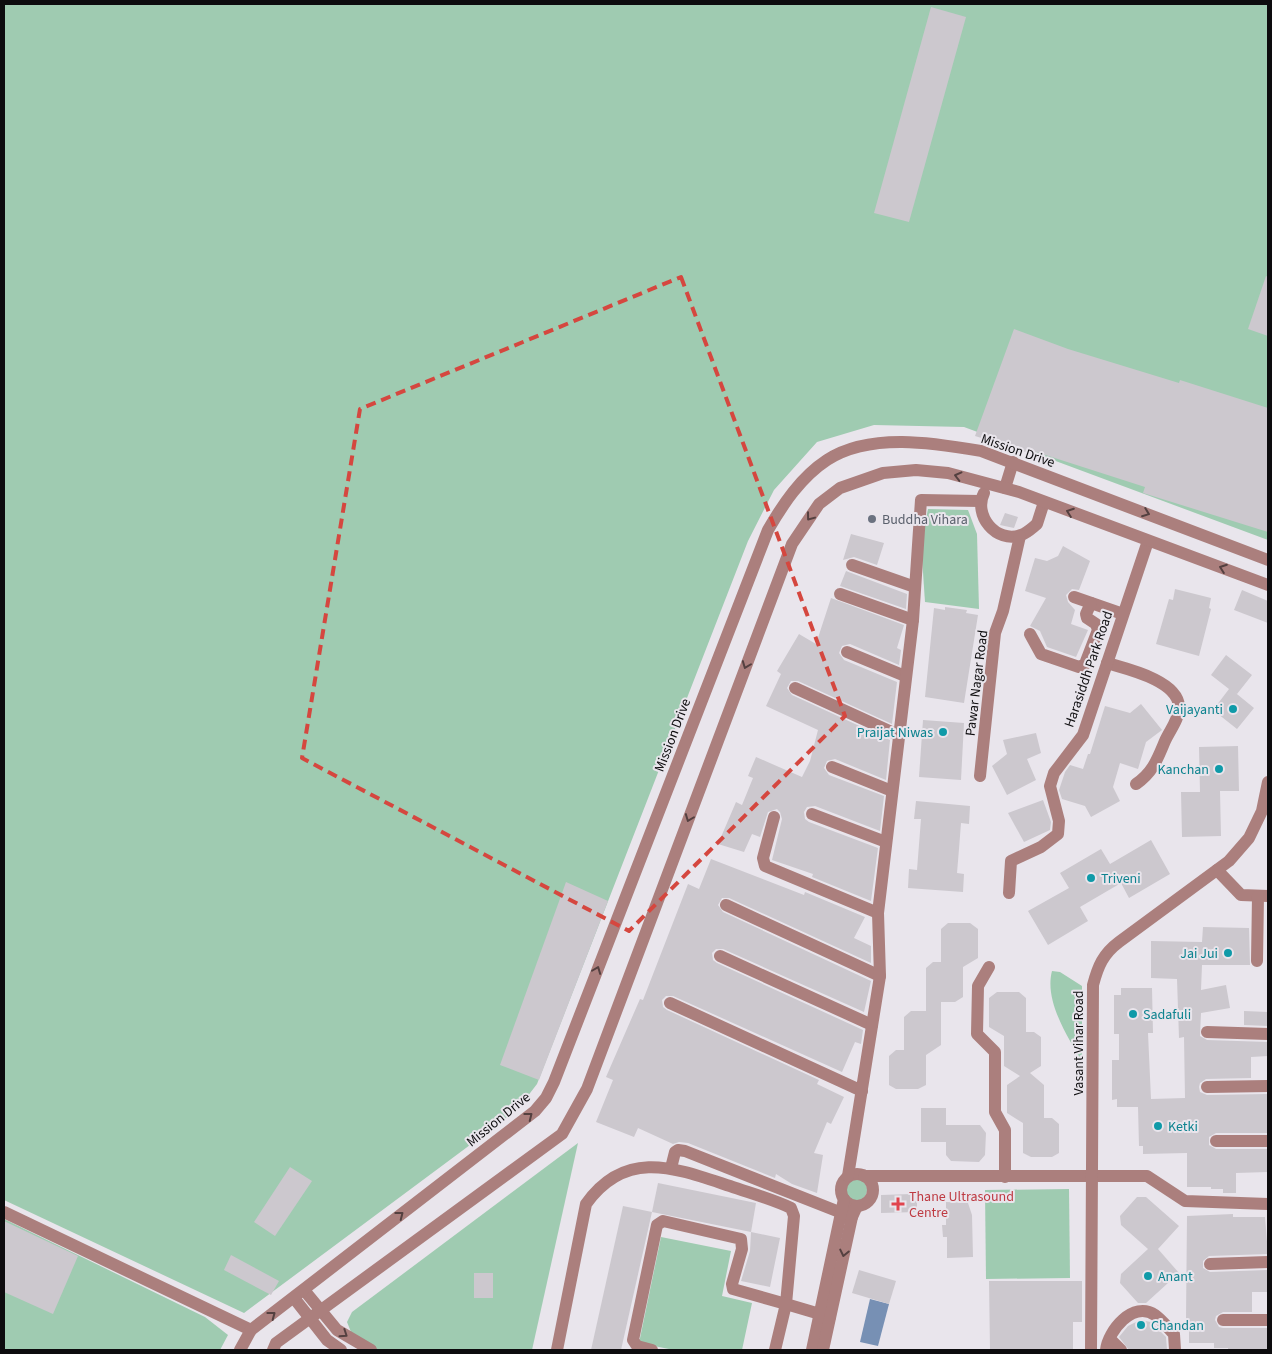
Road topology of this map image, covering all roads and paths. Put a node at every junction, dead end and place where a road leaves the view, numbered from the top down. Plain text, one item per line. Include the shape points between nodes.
1 (1013, 462) junction
2 (988, 483) junction
3 (1005, 488) junction
4 (980, 501) junction
5 (1044, 502) junction
6 (1020, 536) junction
7 (1148, 541) junction
8 (1268, 560) edge
9 (852, 564) dead end
10 (916, 582) junction
11 (1268, 585) edge
12 (840, 594) dead end
13 (1074, 597) dead end
14 (1091, 603) junction
15 (1123, 614) junction
16 (913, 620) junction
17 (1030, 634) dead end
18 (847, 652) dead end
19 (1107, 662) junction
20 (905, 676) junction
21 (795, 688) dead end
22 (898, 735) junction
23 (832, 767) dead end
24 (980, 776) dead end
25 (1268, 782) edge
26 (1136, 784) dead end
27 (892, 792) junction
28 (812, 814) dead end
29 (774, 817) dead end
30 (886, 842) junction
31 (1217, 870) junction
32 (1009, 893) dead end
33 (1263, 896) edge
34 (726, 905) dead end
35 (878, 913) junction
36 (720, 956) dead end
37 (1257, 961) dead end
38 (989, 967) dead end
39 (880, 976) junction
40 (670, 1003) dead end
41 (872, 1025) junction
42 (1207, 1032) dead end
43 (1268, 1034) edge
44 (1268, 1086) edge
45 (1207, 1087) dead end
46 (862, 1091) junction
47 (1216, 1141) dead end
48 (1268, 1141) edge
49 (671, 1168) junction
50 (1092, 1175) junction
51 (848, 1176) junction
52 (864, 1176) junction
53 (1005, 1177) junction
54 (1268, 1204) edge
55 (848, 1209) junction
56 (4, 1212) edge
57 (1268, 1262) edge
58 (1210, 1264) dead end
59 (299, 1294) junction
60 (786, 1304) junction
61 (825, 1315) junction
62 (316, 1316) junction
63 (1223, 1320) dead end
64 (1268, 1320) edge
65 (251, 1330) junction
66 (324, 1345) edge
67 (1108, 1345) edge
68 (275, 1346) edge
69 (240, 1350) edge
70 (341, 1350) edge
71 (371, 1350) edge
72 (558, 1350) edge
73 (652, 1350) edge
74 (775, 1350) edge
75 (812, 1350) edge
76 (823, 1350) edge
77 (1091, 1350) edge
78 (1121, 1350) edge
79 (1175, 1350) edge

1 - 3 street
1 -> 8 street, Mission Drive
59 -> 1 street, Mission Drive via 535,1111 546,1098 768,530 785,501 827,460 852,449 883,444 947,445 981,451
2 - 3 street
2 - 4 street
2 -> 62 street via 948,473 916,470 883,473 840,488 820,504 792,544 587,1088 562,1134
3 - 5 street
4 - 6 street via 984,521 999,535
4 - 10 street via 921,500
5 - 6 street via 1038,524
7 -> 5 street
6 - 24 street, Pawar Nagar Road via 995,633
11 -> 7 street
7 - 15 street, Harasiddh Park Road
9 - 10 street
10 - 16 street
12 - 16 street
13 - 14 street
14 - 15 street
14 - 17 street via 1087,618 1096,624 1098,630 1085,664 1079,667 1041,654
15 - 19 street, Harasiddh Park Road
16 - 20 street
18 - 20 street
19 - 26 street via 1159,681 1176,695 1180,706 1158,760 1149,775
19 - 32 street, Harasiddh Park Road via 1083,735 1054,773 1050,786 1059,820 1058,834 1041,847 1011,861
20 - 22 street
21 - 22 street
22 - 27 street
23 - 27 street
25 - 31 street, Vasant Vihar Road via 1262,811 1249,838 1230,861
27 - 30 street
28 - 30 street
29 - 35 street via 763,858 765,866
30 - 35 street
31 - 33 street via 1241,895
31 - 50 street, Vasant Vihar Road via 1106,952 1099,965 1093,985
33 - 37 street
34 - 39 street
35 - 39 street
36 - 41 street
38 - 53 street via 978,986 977,1034 995,1052 995,1112 1005,1130
39 - 41 street
40 - 46 street
41 - 46 street
42 - 43 street
44 - 45 street
46 - 51 street
47 - 48 street
49 - 55 street via 675,1152 685,1151
49 - 60 street via 791,1208 794,1216
49 - 72 street via 639,1167 623,1172 595,1190 586,1204
50 - 53 street
50 - 54 street via 1147,1176 1185,1201
50 - 77 street, Vasant Vihar Road
51 - 52 street
51 - 55 street via 841,1189
52 - 53 street
52 - 55 street via 871,1183 872,1194 867,1202
55 - 61 street
56 - 65 street
57 - 58 street
59 - 62 street
65 -> 59 street, Mission Drive
60 - 61 street
60 - 73 street via 733,1289 742,1249 741,1239 659,1223 633,1340 637,1346
60 - 74 street
61 - 75 street
61 - 76 street
62 - 66 street
62 - 68 street
62 -> 71 street
63 - 64 street
65 - 69 street, Mission Drive
66 - 70 street
67 - 78 street
67 - 79 street via 1112,1333 1129,1313 1153,1313 1174,1334

